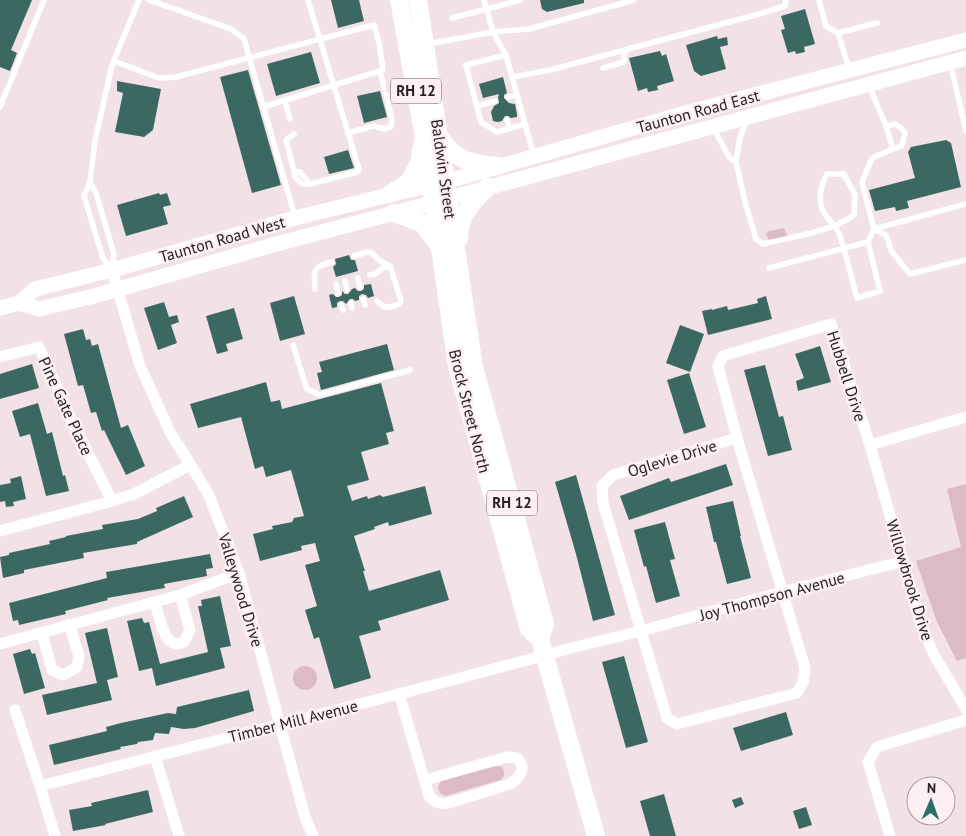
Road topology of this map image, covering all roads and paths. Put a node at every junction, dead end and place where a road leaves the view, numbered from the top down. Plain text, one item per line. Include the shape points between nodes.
1 (44, 0) edge
2 (139, 0) edge
3 (149, 0) edge
4 (308, 0) edge
5 (399, 0) edge
6 (418, 0) edge
7 (484, 0) edge
8 (520, 0) edge
9 (634, 0) edge
10 (786, 0) edge
11 (819, 0) edge
12 (486, 8) junction
13 (452, 18) dead end
14 (877, 22) dead end
15 (493, 32) junction
16 (838, 33) junction
17 (319, 39) junction
18 (966, 40) edge
19 (426, 45) junction
20 (625, 50) junction
21 (506, 55) junction
22 (250, 58) junction
23 (966, 58) edge
24 (114, 62) junction
25 (950, 62) junction
26 (603, 68) dead end
27 (849, 70) junction
28 (380, 71) junction
29 (512, 77) junction
30 (869, 83) junction
31 (335, 86) junction
32 (384, 88) dead end
33 (386, 94) dead end
34 (517, 95) junction
35 (508, 97) dead end
36 (495, 101) dead end
37 (285, 102) junction
38 (477, 106) junction
39 (0, 107) edge
40 (263, 108) junction
41 (749, 116) junction
42 (290, 119) dead end
43 (507, 120) dead end
44 (525, 124) junction
45 (712, 126) junction
46 (886, 126) junction
47 (510, 128) junction
48 (966, 131) edge
49 (348, 133) junction
50 (294, 134) dead end
51 (431, 136) junction
52 (893, 150) junction
53 (534, 156) junction
54 (736, 162) junction
55 (498, 166) junction
56 (90, 182) junction
57 (438, 182) junction
58 (488, 188) junction
59 (390, 194) junction
60 (441, 201) junction
61 (966, 204) edge
62 (394, 213) junction
63 (295, 218) junction
64 (835, 225) junction
65 (874, 229) junction
66 (868, 242) junction
67 (439, 245) junction
68 (843, 248) junction
69 (354, 256) dead end
70 (966, 260) edge
71 (332, 262) dead end
72 (390, 266) junction
73 (769, 268) dead end
74 (112, 270) junction
75 (370, 275) dead end
76 (358, 278) dead end
77 (459, 279) junction
78 (345, 281) dead end
79 (336, 284) dead end
80 (360, 286) dead end
81 (316, 289) dead end
82 (117, 290) junction
83 (347, 290) dead end
84 (338, 293) dead end
85 (377, 301) dead end
86 (18, 303) junction
87 (0, 308) edge
88 (293, 345) dead end
89 (0, 357) edge
90 (410, 370) dead end
91 (966, 417) edge
92 (737, 438) junction
93 (870, 445) junction
94 (190, 465) junction
95 (112, 501) junction
96 (0, 531) edge
97 (904, 561) junction
98 (239, 573) junction
99 (782, 592) junction
100 (180, 595) junction
101 (155, 602) junction
102 (69, 624) junction
103 (641, 632) junction
104 (42, 633) junction
105 (0, 644) edge
106 (542, 648) junction
107 (399, 693) junction
108 (966, 709) edge
109 (16, 710) dead end
110 (966, 720) edge
111 (279, 724) junction
112 (155, 756) junction
113 (426, 780) junction
114 (40, 786) junction
115 (54, 836) edge
116 (179, 836) edge
117 (314, 836) edge
118 (596, 836) edge
119 (890, 836) edge

1 - 39 lane
2 - 24 lane
3 - 22 lane via 231,29 244,39
4 - 17 lane
5 - 51 main road, Baldwin Street / RH 12
6 - 19 main road, Baldwin Street / RH 12
7 - 12 lane
8 - 12 lane
9 - 15 lane via 529,29
10 - 20 lane via 785,6
11 - 16 lane via 826,26
12 - 13 lane
12 - 15 lane
14 - 16 lane
15 - 19 lane
15 - 21 lane
16 - 27 lane
17 - 22 lane
17 - 28 lane via 374,25 383,70
17 - 31 lane
18 - 27 main road, Taunton Road East
19 - 51 main road, Baldwin Street / RH 12
20 - 26 lane via 624,62
20 - 29 lane
21 - 29 lane
21 - 38 lane via 466,65
22 - 24 lane via 176,77 159,78
22 - 40 lane
23 - 25 main road, Taunton Road East
24 - 56 lane via 95,141
25 - 30 main road, Taunton Road East
25 - 48 lane
27 - 53 main road, Taunton Road East
28 - 31 lane
28 - 32 lane
29 - 34 lane
30 - 41 main road, Taunton Road East
30 - 46 lane
31 - 37 lane
31 - 49 lane
33 - 49 lane via 392,120 390,126 385,129 373,126
34 - 35 lane
34 - 44 lane
36 - 38 lane
37 - 40 lane
37 - 42 lane
38 - 47 lane via 481,122 497,132
40 - 63 lane
41 - 45 main road, Taunton Road East
41 - 54 lane via 740,136
43 - 47 lane
44 - 47 lane
44 - 53 lane
45 - 54 lane via 729,157
45 - 58 main road, Taunton Road East
46 - 52 lane
46 - 52 lane via 896,124 905,132 902,146
49 - 50 lane via 359,170 310,184 300,172 294,171 286,140
51 - 55 main road via 463,160
51 - 57 main road, Baldwin Street / RH 12
51 - 59 main road via 409,182
52 - 65 lane via 872,158 862,182
53 - 55 main road, Taunton Road East
54 - 64 lane via 756,239 762,244
55 - 57 main road, Taunton Road East
56 - 74 lane via 114,254
56 - 74 lane via 84,196 103,258
57 - 59 main road, Taunton Road West
57 - 60 main road, Baldwin Street / RH 12
58 - 60 main road, Taunton Road East
58 - 77 main road via 468,208 462,220 458,235
59 - 63 main road, Taunton Road West
60 - 62 main road, Taunton Road West
60 - 67 main road, Brock Street North / RH 12
60 - 77 main road, Baldwin Street / RH 12
61 - 65 lane
62 - 67 main road via 422,223
62 - 82 main road, Taunton Road West
63 - 74 main road, Taunton Road West
64 - 64 lane via 854,214 855,194 844,174 827,174 820,187 821,205
64 - 68 lane
65 - 66 lane
65 - 70 lane via 886,236 892,252 910,274
66 - 68 lane
66 - 68 lane via 880,291 856,298
67 - 106 main road, Brock Street North / RH 12 via 465,400 529,630
68 - 73 lane
69 - 72 lane via 372,253
71 - 81 lane via 316,269
72 - 75 lane
72 - 85 lane via 401,301 392,307 384,307
74 - 82 street, Valleywood Drive
74 - 86 main road, Taunton Road West via 36,288
76 - 80 lane
77 - 106 main road, Brock Street North / RH 12 via 474,367 545,624
78 - 83 lane
79 - 84 lane
82 - 86 main road, Taunton Road West via 39,309
82 - 94 street, Valleywood Drive via 140,366 170,432
86 - 87 main road, Taunton Road West
88 - 90 lane via 307,388 320,395
89 - 95 street, Pine Gate Place via 39,347
91 - 93 street
92 - 93 street, Hubbell Drive via 718,366 722,356 831,324
92 - 99 street, Oglevie Drive
92 - 103 street, Oglevie Drive via 613,475 602,486 603,503
93 - 97 street, Willowbrook Drive
94 - 95 street via 134,494
94 - 98 street, Valleywood Drive via 208,493
95 - 96 street
97 - 99 street, Joy Thompson Avenue
97 - 108 street, Willowbrook Drive via 920,621 933,653
98 - 100 street
98 - 111 street, Valleywood Drive
99 - 103 street, Joy Thompson Avenue
99 - 103 street, Oglevie Drive via 804,668 803,683 797,694 677,724 667,718
100 - 101 street
100 - 101 street via 190,630 184,642 176,644 164,634
101 - 102 street
102 - 104 street
102 - 104 street via 79,656 77,667 63,675 52,670
103 - 106 street, Joy Thompson Avenue via 575,647
104 - 105 street
106 - 107 street, Timber Mill Avenue
106 - 118 main road, Brock Street North / RH 12
107 - 111 street, Timber Mill Avenue
107 - 113 street
109 - 114 street
110 - 119 street via 877,747 868,762
111 - 112 street, Timber Mill Avenue
111 - 117 street, Valleywood Drive via 305,818
112 - 114 street, Timber Mill Avenue
112 - 116 street
113 - 113 street via 430,796 445,804 510,784 520,778 521,762 507,757
114 - 115 street

